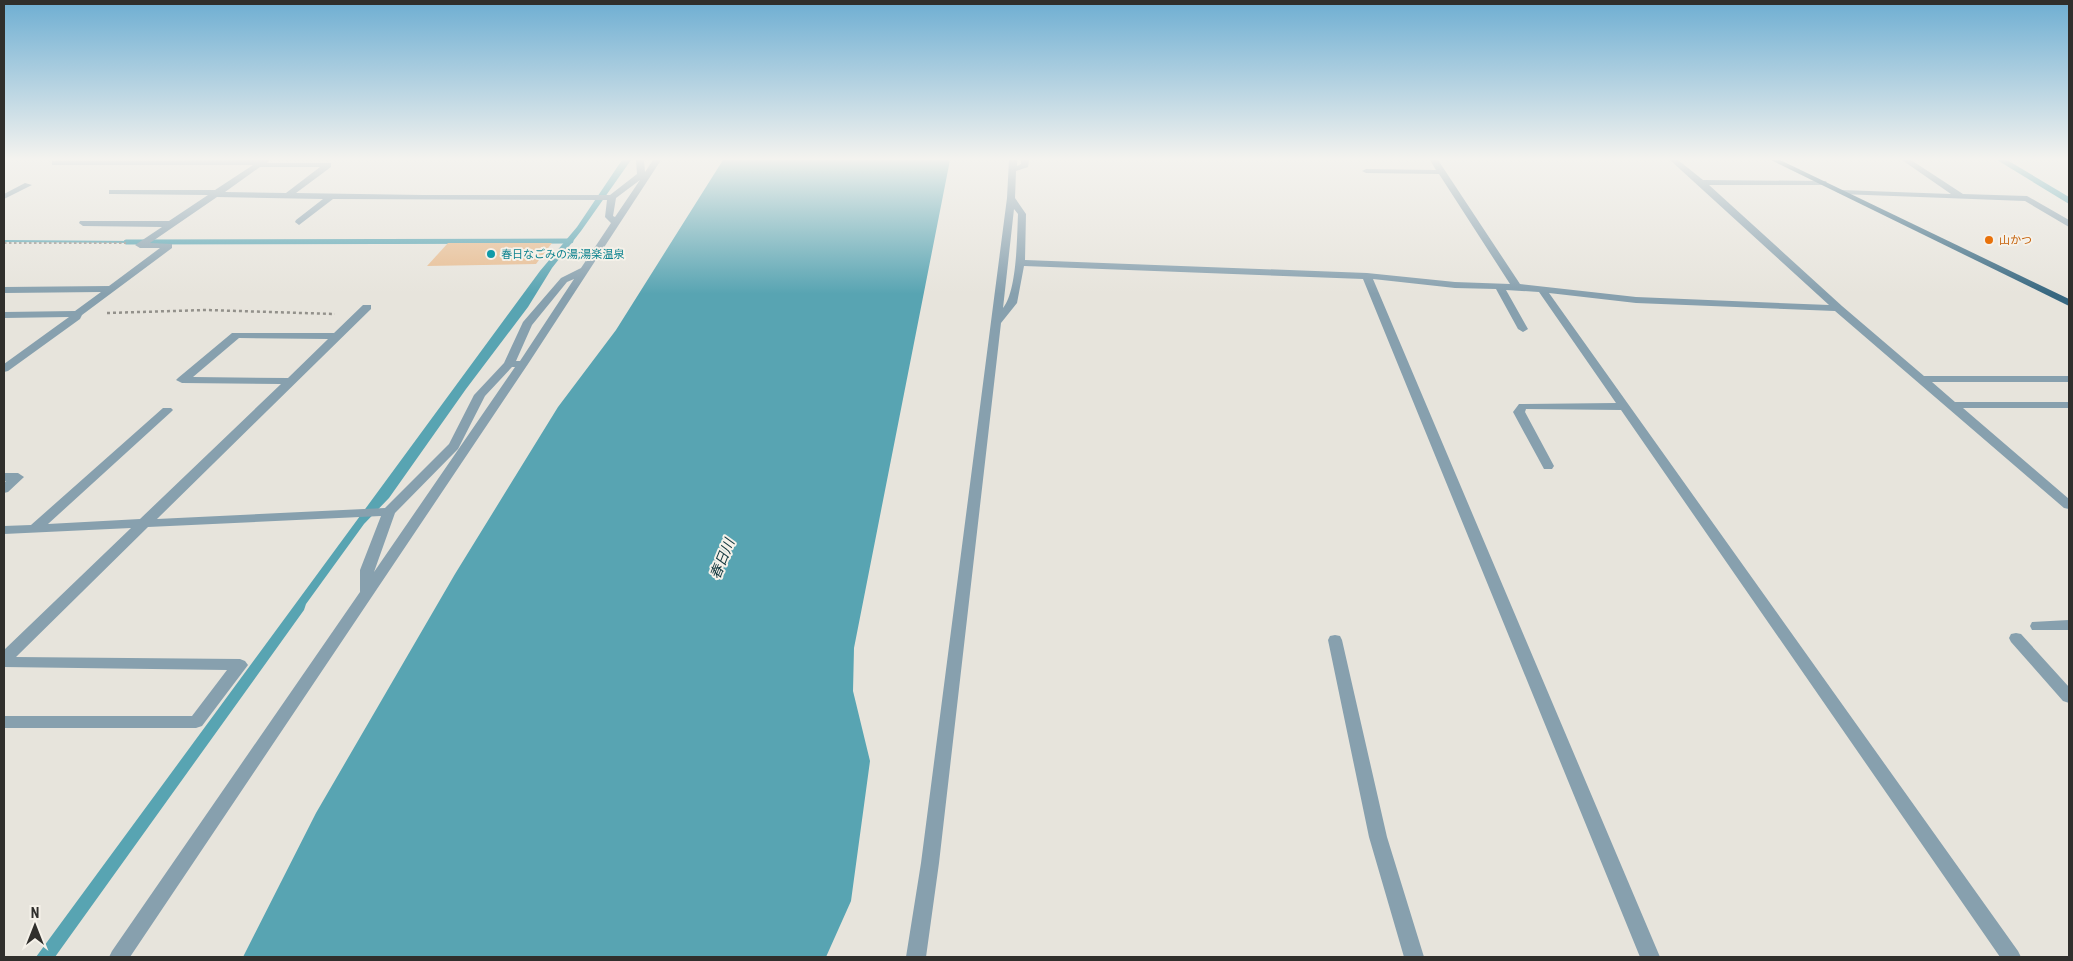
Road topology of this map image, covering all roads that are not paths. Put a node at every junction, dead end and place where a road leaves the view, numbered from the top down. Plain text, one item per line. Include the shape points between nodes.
1 (198, 205) edge
2 (321, 205) edge
3 (611, 205) edge
4 (626, 205) edge
5 (1010, 205) edge
6 (1016, 205) edge
7 (1463, 205) edge
8 (1726, 205) edge
9 (1867, 205) edge
10 (2037, 205) edge
11 (299, 222) dead end
12 (616, 222) junction
13 (83, 223) dead end
14 (170, 224) junction
15 (2069, 224) edge
16 (1020, 263) junction
17 (1367, 276) junction
18 (1499, 286) junction
19 (1517, 287) junction
20 (110, 289) junction
21 (4, 290) edge
22 (1542, 290) junction
23 (2069, 303) edge
24 (1838, 308) junction
25 (363, 311) road end
26 (77, 314) junction
27 (4, 315) edge
28 (996, 322) junction
29 (1523, 329) dead end
30 (337, 336) junction
31 (4, 369) edge
32 (1922, 379) junction
33 (2069, 379) edge
34 (291, 381) junction
35 (1952, 405) junction
36 (2069, 405) edge
37 (1625, 408) junction
38 (167, 410) dead end
39 (461, 446) junction
40 (1548, 466) dead end
41 (4, 477) edge
42 (4, 489) edge
43 (2069, 505) edge
44 (389, 512) junction
45 (144, 523) junction
46 (35, 528) junction
47 (4, 530) edge
48 (367, 594) junction
49 (2037, 626) dead end
50 (2069, 626) edge
51 (2016, 638) dead end
52 (1335, 640) dead end
53 (4, 660) edge
54 (2069, 697) edge
55 (4, 722) edge
56 (119, 957) edge
57 (916, 957) edge
58 (1414, 957) edge
59 (1650, 957) edge
60 (2011, 957) edge

1 - 14 street
2 - 11 street
3 - 12 street via 610,217
4 - 12 street
5 - 28 street
6 - 16 street via 1022,214
7 - 19 street
8 - 24 street
9 - 23 main road
10 - 15 street
12 - 39 street
13 - 14 street
14 - 20 street via 140,245 169,246
16 - 17 street
16 - 28 street via 1012,303
17 - 18 street
17 - 59 street
18 - 19 street
18 - 29 street
19 - 22 street
20 - 21 street
20 - 26 street
22 - 24 street via 1636,300
22 - 37 street
24 - 32 street
25 - 30 street
26 - 27 street
26 - 31 street
28 - 57 street
30 - 34 street
30 - 34 street via 236,334 182,380
32 - 33 street
32 - 35 street
34 - 45 street
35 - 36 street
35 - 43 street
37 - 40 street via 1523,406 1519,412
37 - 60 street
38 - 46 street
39 - 44 street
39 - 48 street
41 - 42 street via 18,477
44 - 45 street
44 - 48 street via 367,570
45 - 46 street
45 - 53 street
46 - 47 street
48 - 56 street
49 - 50 street
51 - 54 street
52 - 58 street via 1378,837
53 - 55 street via 240,665 196,722

